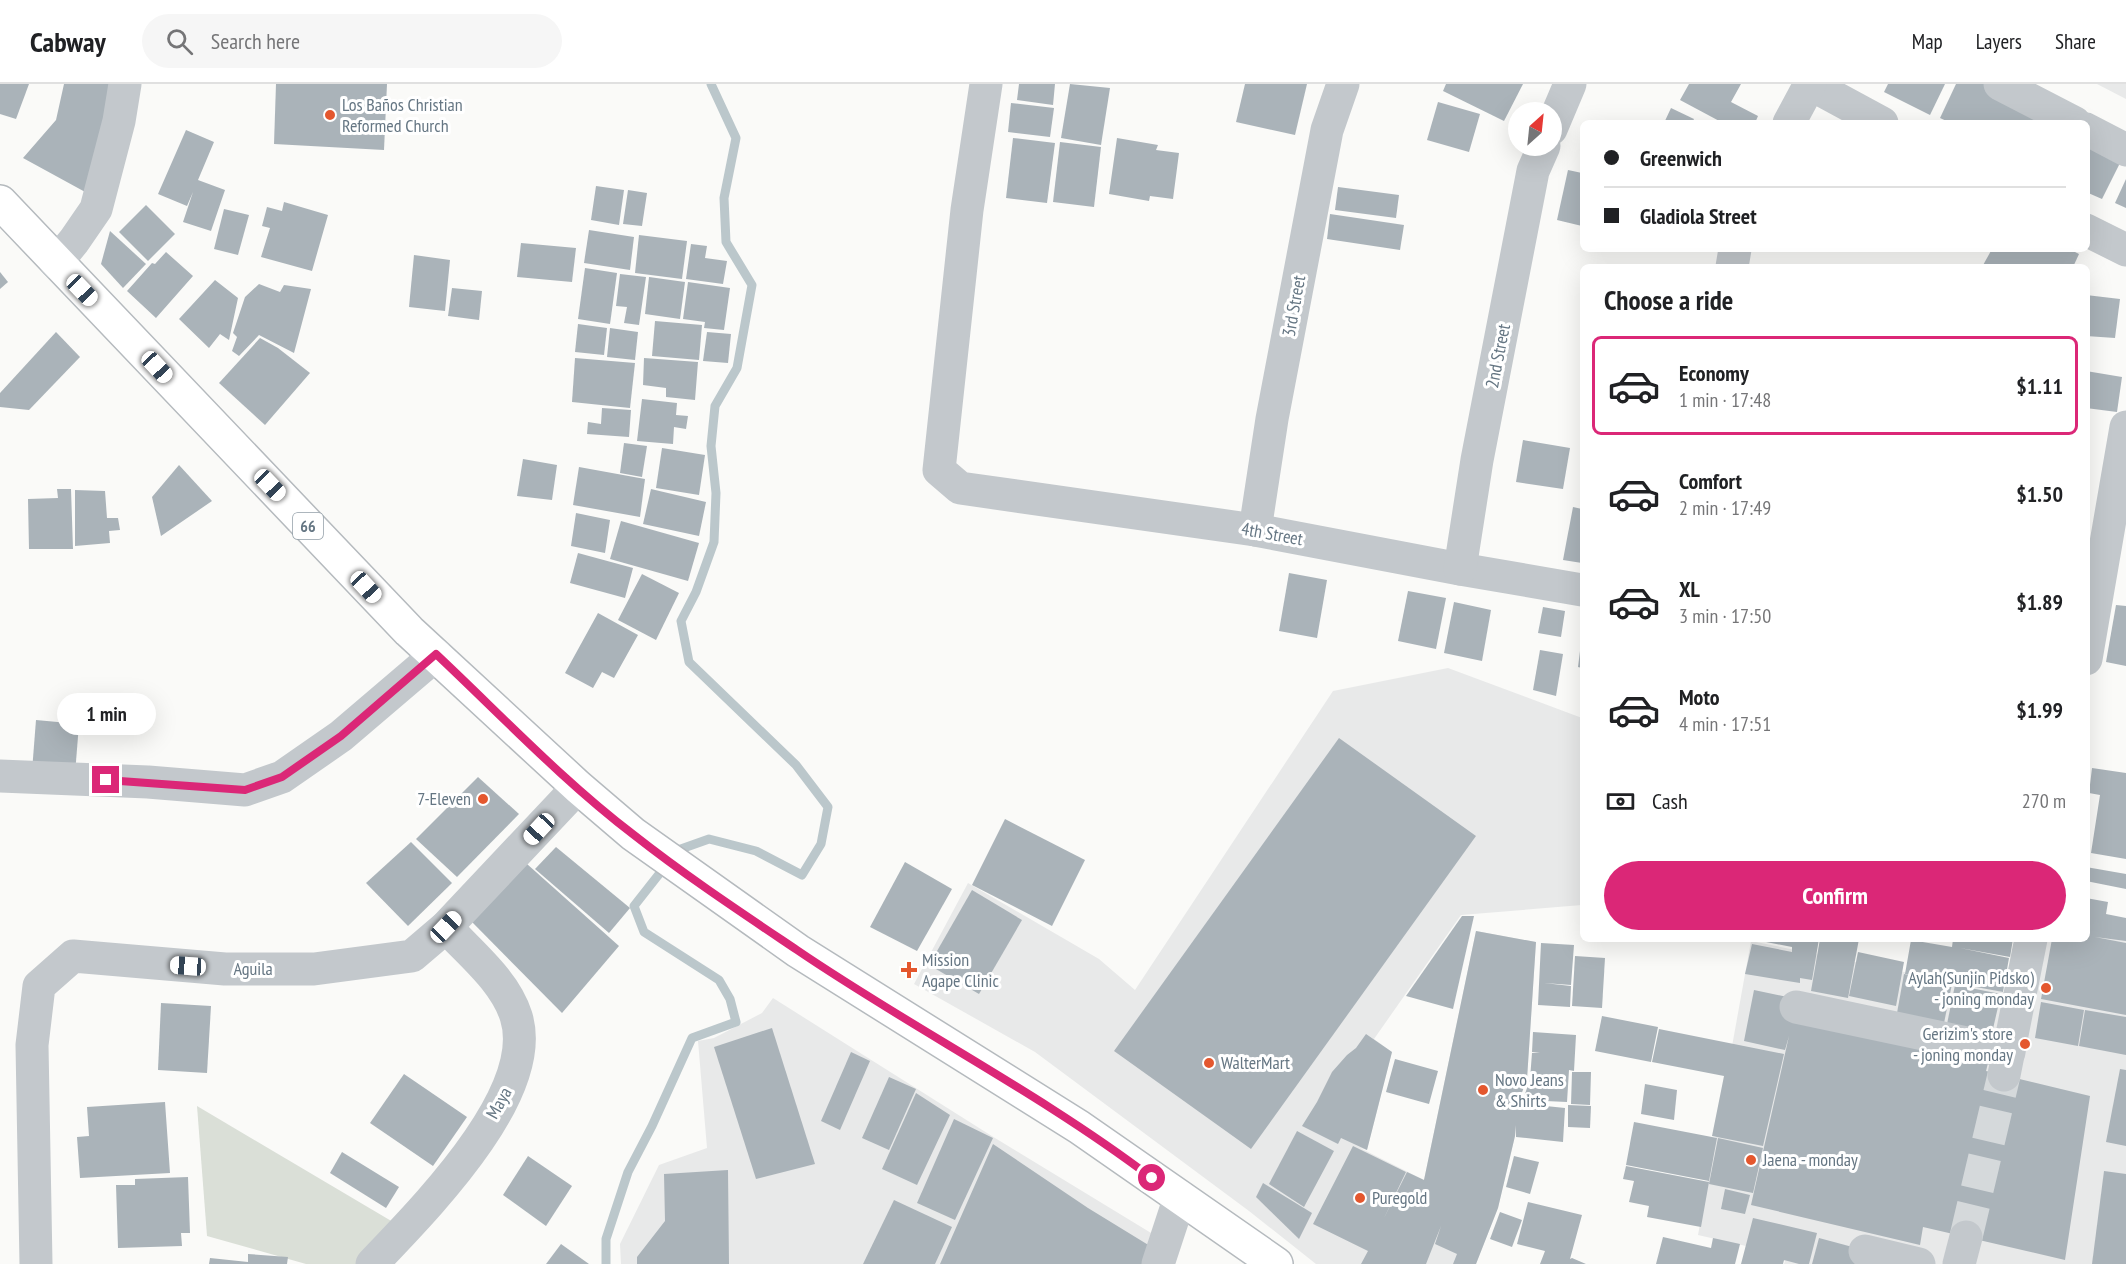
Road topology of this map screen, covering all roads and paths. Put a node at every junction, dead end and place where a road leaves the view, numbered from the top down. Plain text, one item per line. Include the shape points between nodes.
1 (125, 84) edge
2 (986, 84) edge
3 (1343, 84) edge
4 (1570, 84) edge
5 (1810, 84) edge
6 (2000, 84) edge
7 (1562, 103) edge
8 (1791, 120) edge
9 (1876, 120) edge
10 (2069, 120) edge
11 (2090, 131) edge
12 (2126, 150) edge
13 (1540, 156) edge
14 (0, 202) edge
15 (2090, 232) edge
16 (2126, 250) edge
17 (56, 263) junction
18 (2126, 427) edge
19 (1256, 530) junction
20 (1460, 569) junction
21 (1580, 590) edge
22 (2090, 636) edge
23 (436, 654) junction
24 (0, 776) edge
25 (578, 787) junction
26 (446, 927) junction
27 (2030, 942) edge
28 (1796, 1006) dead end
29 (1180, 1197) junction
30 (1865, 1251) dead end
31 (36, 1264) edge
32 (372, 1264) edge
33 (1158, 1264) edge
34 (1276, 1264) edge
35 (1919, 1264) edge

1 - 17 street via 96,209
2 - 19 street, 4th Street via 967,210 939,470 960,488
3 - 19 street, 3rd Street via 1327,130 1272,419
4 - 7 street
5 - 8 street
5 - 9 street
6 - 10 street
11 - 12 street
13 - 20 street, 2nd Street via 1533,171
14 - 17 main road, 66
15 - 16 street
17 - 23 main road, 66 via 382,604
18 - 22 street
19 - 20 street, 4th Street
20 - 21 street, 4th Street
23 - 24 street via 341,736 282,777 245,790
23 - 25 main road, 66
25 - 26 street, Aguila
25 - 29 main road, 66 via 633,834 798,951 1079,1127
26 - 31 street, Aguila via 411,957 314,969 225,969 73,956 39,986 33,1033
26 - 32 street, Maya via 505,990 517,1017 521,1046 512,1079 497,1110 451,1178
27 - 28 street via 2007,1063
29 - 33 street
29 - 34 main road, 66
30 - 35 street

